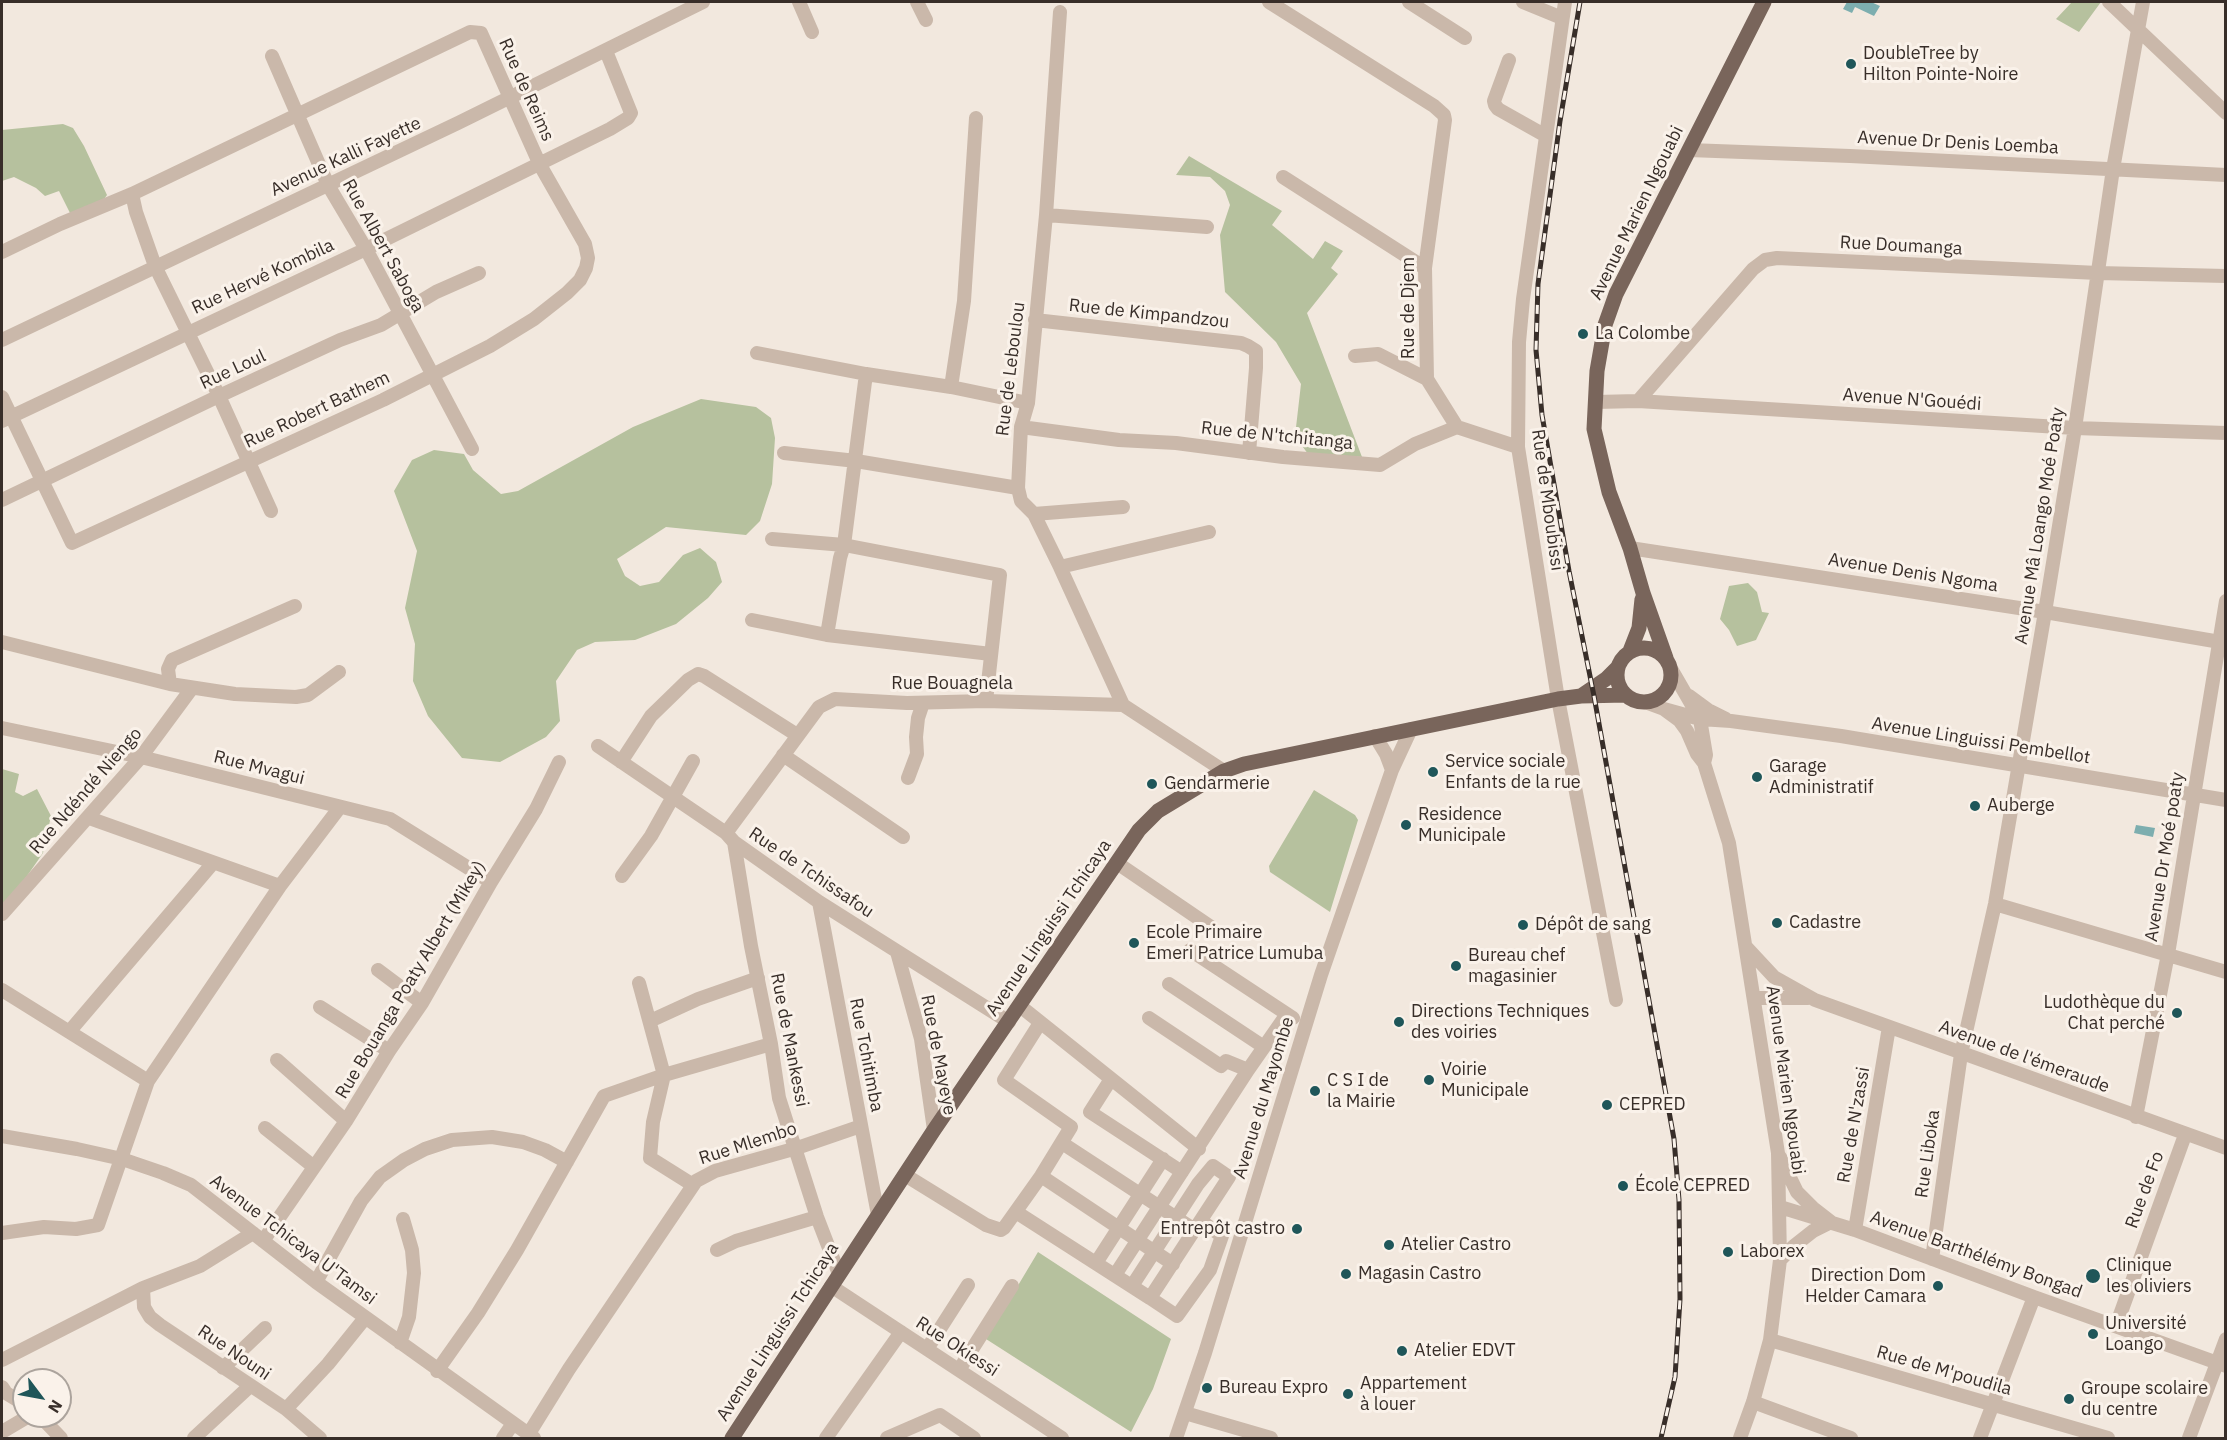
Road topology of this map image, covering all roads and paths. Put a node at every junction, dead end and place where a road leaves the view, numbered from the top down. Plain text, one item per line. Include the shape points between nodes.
1 (799, 2) edge
2 (917, 2) edge
3 (1269, 2) edge
4 (1409, 2) edge
5 (1523, 2) edge
6 (1565, 2) edge
7 (1764, 2) edge
8 (2109, 2) edge
9 (2143, 2) edge
10 (696, 3) edge
11 (1060, 12) dead end
12 (1562, 18) junction
13 (926, 20) dead end
14 (2138, 30) junction
15 (812, 32) dead end
16 (1465, 38) dead end
17 (606, 51) junction
18 (272, 56) dead end
19 (1509, 60) dead end
20 (509, 98) junction
21 (2226, 113) edge
22 (297, 116) junction
23 (976, 118) dead end
24 (1546, 136) junction
25 (1689, 150) junction
26 (540, 165) junction
27 (2113, 169) junction
28 (2226, 175) edge
29 (1283, 177) dead end
30 (328, 185) junction
31 (132, 194) junction
32 (1046, 215) junction
33 (1207, 227) dead end
34 (366, 249) junction
35 (2, 252) edge
36 (155, 266) junction
37 (1425, 268) junction
38 (479, 273) dead end
39 (2098, 273) junction
40 (2226, 276) edge
41 (567, 293) joint
42 (401, 313) junction
43 (1035, 320) junction
44 (187, 333) junction
45 (2, 340) edge
46 (757, 353) dead end
47 (1355, 356) dead end
48 (866, 374) junction
49 (433, 375) junction
50 (1427, 379) junction
51 (951, 387) junction
52 (219, 396) junction
53 (2, 397) edge
54 (1638, 401) junction
55 (1596, 402) junction
56 (1028, 403) junction
57 (6, 419) edge
58 (1021, 427) junction
59 (1457, 427) junction
60 (2075, 428) junction
61 (2226, 433) edge
62 (1518, 447) junction
63 (472, 449) dead end
64 (784, 453) dead end
65 (1249, 453) junction
66 (249, 461) junction
67 (856, 461) junction
68 (42, 481) junction
69 (1018, 488) junction
70 (2, 500) edge
71 (1122, 507) dead end
72 (270, 511) dead end
73 (1034, 514) junction
74 (1209, 532) dead end
75 (772, 539) dead end
76 (844, 545) junction
77 (1630, 548) junction
78 (1060, 567) junction
79 (1643, 593) junction
80 (2226, 601) edge
81 (295, 606) dead end
82 (2045, 612) junction
83 (752, 620) dead end
84 (827, 635) junction
85 (2, 642) edge
86 (2222, 642) edge
87 (1630, 651) junction
88 (991, 654) junction
89 (1668, 663) junction
90 (1618, 667) junction
91 (339, 672) dead end
92 (170, 684) junction
93 (192, 688) junction
94 (1625, 695) junction
95 (1686, 695) junction
96 (1581, 696) junction
97 (1558, 699) junction
98 (986, 701) junction
99 (1645, 702) junction
100 (923, 703) junction
101 (1123, 705) junction
102 (1664, 709) junction
103 (1700, 719) junction
104 (1731, 721) junction
105 (2, 728) edge
106 (1411, 729) junction
107 (797, 735) junction
108 (1375, 736) junction
109 (598, 746) dead end
110 (1705, 747) junction
111 (783, 755) junction
112 (141, 757) junction
113 (693, 761) dead end
114 (560, 762) dead end
115 (621, 762) junction
116 (1704, 763) junction
117 (2019, 764) junction
118 (1392, 770) junction
119 (1224, 771) junction
120 (908, 778) dead end
121 (2193, 794) junction
122 (672, 798) junction
123 (2226, 800) edge
124 (340, 807) junction
125 (89, 818) junction
126 (903, 837) dead end
127 (730, 838) junction
128 (213, 863) junction
129 (1117, 863) junction
130 (622, 876) dead end
131 (491, 882) junction
132 (280, 886) junction
133 (819, 902) junction
134 (1995, 904) junction
135 (2, 914) edge
136 (1211, 927) dead end
137 (1747, 947) junction
138 (1190, 950) dead end
139 (897, 952) junction
140 (2168, 954) junction
141 (378, 970) dead end
142 (2226, 972) edge
143 (758, 978) junction
144 (639, 983) dead end
145 (1169, 984) dead end
146 (2, 990) edge
147 (1754, 998) junction
148 (1810, 998) junction
149 (1616, 1000) dead end
150 (423, 1003) junction
151 (1020, 1006) junction
152 (320, 1007) dead end
153 (1287, 1014) junction
154 (1149, 1018) dead end
155 (650, 1021) junction
156 (1009, 1022) junction
157 (1040, 1023) junction
158 (1305, 1026) junction
159 (1889, 1027) junction
160 (69, 1032) junction
161 (771, 1044) junction
162 (1264, 1047) junction
163 (389, 1051) junction
164 (1961, 1054) junction
165 (277, 1060) dead end
166 (1248, 1070) junction
167 (664, 1075) junction
168 (1111, 1079) junction
169 (148, 1081) junction
170 (2136, 1117) junction
171 (346, 1121) junction
172 (861, 1126) junction
173 (265, 1128) dead end
174 (934, 1130) junction
175 (2185, 1135) junction
176 (2, 1136) edge
177 (1062, 1143) junction
178 (797, 1148) junction
179 (2226, 1148) edge
180 (1199, 1149) junction
181 (1778, 1153) junction
182 (1163, 1159) junction
183 (122, 1160) junction
184 (567, 1162) junction
185 (314, 1167) junction
186 (1182, 1172) junction
187 (905, 1175) junction
188 (1041, 1176) junction
189 (693, 1185) junction
190 (1140, 1194) junction
191 (1159, 1207) junction
192 (1780, 1207) junction
193 (1016, 1212) junction
194 (878, 1215) junction
195 (817, 1217) junction
196 (1176, 1218) junction
197 (403, 1219) dead end
198 (1831, 1222) junction
199 (1198, 1226) junction
200 (1118, 1228) junction
201 (1855, 1230) junction
202 (2, 1233) edge
203 (258, 1237) junction
204 (1137, 1240) junction
205 (717, 1250) dead end
206 (1154, 1252) junction
207 (1932, 1259) junction
208 (1780, 1260) junction
209 (1096, 1263) junction
210 (1173, 1264) junction
211 (1116, 1275) junction
212 (835, 1280) junction
213 (316, 1282) junction
214 (968, 1285) dead end
215 (1012, 1286) dead end
216 (1132, 1286) junction
217 (143, 1288) junction
218 (2034, 1297) junction
219 (1150, 1299) junction
220 (365, 1318) junction
221 (2116, 1326) junction
222 (264, 1328) dead end
223 (901, 1332) junction
224 (2226, 1339) edge
225 (1770, 1340) junction
226 (400, 1343) junction
227 (927, 1349) junction
228 (2, 1360) edge
229 (2221, 1364) edge
230 (223, 1368) junction
231 (959, 1370) junction
232 (437, 1371) junction
233 (250, 1386) junction
234 (1753, 1402) junction
235 (1992, 1403) junction
236 (286, 1410) junction
237 (1185, 1413) junction
238 (512, 1425) junction
239 (531, 1437) edge
240 (194, 1438) edge
241 (320, 1438) edge
242 (503, 1438) edge
243 (732, 1438) edge
244 (826, 1438) edge
245 (887, 1438) edge
246 (974, 1438) edge
247 (1062, 1438) edge
248 (1176, 1438) edge
249 (1272, 1438) edge
250 (1740, 1438) edge
251 (1851, 1438) edge
252 (1980, 1438) edge
253 (2108, 1438) edge
254 (2189, 1438) edge

1 - 15 street
2 - 13 street
3 - 37 street, Rue de Djem via 1440,111 1445,120
4 - 16 street
5 - 12 street
6 - 12 street, Rue de Mboubissi
7 - 25 main road, Avenue Marien Ngouabi
8 - 14 street
9 - 14 street, Avenue Mâ Loango Moé Poaty
10 - 17 street, Avenue Kalli Fayette
11 - 32 street, Rue de Leboulou
12 - 24 street, Rue de Mboubissi
14 - 21 street
14 - 27 street, Avenue Mâ Loango Moé Poaty
17 - 20 street, Avenue Kalli Fayette
17 - 26 street, Rue Hervé Kombila via 630,117
18 - 22 street, Rue Albert Saboga
19 - 24 street via 1495,105
20 - 22 street, Rue de Reims via 481,33 471,32
20 - 26 street, Rue de Reims
20 - 30 street, Avenue Kalli Fayette
22 - 30 street, Rue Albert Saboga
22 - 31 street
23 - 51 street via 964,301
24 - 62 street, Rue de Mboubissi via 1519,342
25 - 27 street, Avenue Dr Denis Loemba
25 - 55 main road, Avenue Marien Ngouabi via 1616,294 1605,325
26 - 34 street, Rue Hervé Kombila
26 - 41 street, Rue de Reims via 585,244 588,258 580,280
27 - 28 street, Avenue Dr Denis Loemba
27 - 39 street, Avenue Mâ Loango Moé Poaty
29 - 37 street
30 - 34 street, Rue Albert Saboga
30 - 36 street, Avenue Kalli Fayette
31 - 35 street
31 - 36 street
32 - 33 street
32 - 43 street, Rue de Leboulou
34 - 42 street, Rue Albert Saboga
34 - 44 street, Rue Hervé Kombila
36 - 44 street
36 - 45 street, Avenue Kalli Fayette
37 - 50 street, Rue de Djem
38 - 42 street, Rue Loul
39 - 40 street, Rue Doumanga
39 - 54 street, Rue Doumanga via 1777,258 1765,261 1753,269
39 - 60 street, Avenue Mâ Loango Moé Poaty
41 - 49 street, Rue Robert Bathem via 490,346
42 - 49 street, Rue Albert Saboga
42 - 52 street, Rue Loul
43 - 56 street, Rue de Leboulou
43 - 65 street, Rue de Kimpandzou via 1241,343 1256,351
44 - 52 street
44 - 57 street, Rue Hervé Kombila
46 - 48 street
47 - 50 street via 1378,354
48 - 51 street
48 - 67 street
49 - 63 street, Rue Albert Saboga
49 - 66 street, Rue Robert Bathem
50 - 59 street, Rue de Djem
51 - 56 street
52 - 66 street
52 - 68 street, Rue Loul
53 - 57 street
54 - 55 street, Avenue N'Gouédi
54 - 60 street, Avenue N'Gouédi
55 - 77 main road, Avenue Marien Ngouabi via 1594,429 1609,492
56 - 58 street, Rue de Leboulou
57 - 68 street
58 - 65 street, Rue de N'tchitanga
58 - 69 street, Rue de Leboulou
59 - 62 street
59 - 65 street, Rue de N'tchitanga via 1415,444 1380,465
60 - 61 street, Avenue N'Gouédi
60 - 82 street, Avenue Mâ Loango Moé Poaty
62 - 97 street, Rue de Mboubissi
64 - 67 street
66 - 68 street, Rue Robert Bathem via 72,543
66 - 72 street
67 - 69 street
67 - 76 street
68 - 70 street, Rue Loul
69 - 73 street via 1021,501
71 - 73 street
73 - 78 street
74 - 78 street
75 - 76 street
76 - 84 street
76 - 88 street via 1000,575
77 - 79 main road, Avenue Marien Ngouabi
77 - 82 street, Avenue Denis Ngoma
78 - 101 street
79 - 87 main road, Avenue Marien Ngouabi
79 - 89 main road, Avenue Marien Ngouabi
80 - 86 street, Avenue Dr Moé poaty
81 - 92 street via 172,660 168,666
82 - 86 street, Avenue Denis Ngoma
82 - 117 street, Avenue Mâ Loango Moé Poaty
83 - 84 street
84 - 88 street
85 - 92 street
86 - 121 street, Avenue Dr Moé poaty
87 - 89 main road via 1650,648
87 - 90 main road
88 - 98 street
89 - 95 street, Avenue Marien Ngouabi
89 - 99 main road via 1669,686 1655,700
90 - 94 main road via 1619,687
90 - 96 main road
91 - 93 street via 318,690 296,697
92 - 93 street
93 - 112 street, Rue Ndéndé Niengo
94 - 96 main road
94 - 99 main road
95 - 103 street, Avenue Marien Ngouabi
95 - 104 street, Avenue Marien Ngouabi
96 - 97 main road, Avenue Linguissi Tchicaya
97 - 106 main road, Avenue Linguissi Tchicaya
97 - 149 street, Rue de Mboubissi
98 - 100 street, Rue Bouagnela
98 - 101 street, Rue Bouagnela
99 - 102 street, Avenue Marien Ngouabi
100 - 107 street, Rue Bouagnela via 835,699 819,706
100 - 120 street via 918,718 917,754
101 - 119 street
102 - 103 street, Avenue Marien Ngouabi
102 - 116 street, Avenue Marien Ngouabi via 1679,720
103 - 104 street, Avenue Marien Ngouabi
103 - 110 street, Avenue Marien Ngouabi
104 - 110 street via 1713,732
104 - 117 street, Avenue Linguissi Pembellot
105 - 112 street, Rue Mvagui
106 - 108 main road, Avenue Linguissi Tchicaya
106 - 118 street, Avenue du Mayombe
107 - 111 street, Rue Bouagnela
107 - 115 street via 698,674 651,716
108 - 118 street
108 - 119 main road, Avenue Linguissi Tchicaya
109 - 115 street, Rue de Tchissafou
110 - 116 street, Avenue Marien Ngouabi
111 - 126 street
111 - 127 street, Rue Bouagnela
112 - 124 street, Rue Mvagui
112 - 125 street, Rue Ndéndé Niengo
113 - 122 street
114 - 131 street, Rue Bouanga Poaty Albert (Mikey)
115 - 122 street, Rue de Tchissafou
116 - 137 street, Avenue Marien Ngouabi via 1729,843
117 - 121 street, Avenue Linguissi Pembellot
117 - 134 street, Avenue Mâ Loango Moé Poaty
118 - 158 street, Avenue du Mayombe
119 - 129 main road, Avenue Linguissi Tchicaya via 1158,812 1139,830
121 - 123 street, Avenue Linguissi Pembellot
121 - 140 street, Avenue Dr Moé poaty
122 - 127 street, Rue de Tchissafou
122 - 130 street
124 - 131 street, Rue Mvagui via 390,819
124 - 132 street
125 - 128 street
125 - 135 street, Rue Ndéndé Niengo
127 - 133 street, Rue de Tchissafou
127 - 143 street, Rue de Mankessi
128 - 132 street
128 - 160 street
129 - 136 street
129 - 151 main road, Avenue Linguissi Tchicaya
131 - 150 street, Rue Bouanga Poaty Albert (Mikey)
132 - 169 street
133 - 139 street, Rue de Tchissafou
133 - 172 street, Rue Tchitimba
134 - 140 street
134 - 164 street, Avenue Mâ Loango Moé Poaty
137 - 147 street, Avenue Marien Ngouabi
137 - 148 street, Avenue de l'émeraude via 1774,977
138 - 153 street
139 - 156 street, Rue de Tchissafou
139 - 174 street, Rue de Mayeye via 921,1039
140 - 142 street
140 - 170 street, Avenue Dr Moé poaty
141 - 150 street
143 - 155 street
143 - 161 street, Rue de Mankessi
144 - 155 street
145 - 162 street
146 - 160 street
147 - 148 street, Avenue de l'émeraude
147 - 181 street, Avenue Marien Ngouabi
148 - 159 street, Avenue de l'émeraude
150 - 163 street, Rue Bouanga Poaty Albert (Mikey)
151 - 156 main road, Avenue Linguissi Tchicaya
151 - 157 street
152 - 163 street
153 - 158 street
153 - 162 street
154 - 166 street via 1221,1066 1226,1061
155 - 167 street
156 - 174 main road, Avenue Linguissi Tchicaya
157 - 168 street
157 - 177 street via 1004,1080 1071,1127
158 - 237 street, Avenue du Mayombe
159 - 164 street, Avenue de l'émeraude
159 - 201 street, Rue de N'zassi
160 - 169 street
161 - 167 street
161 - 178 street, Rue de Mankessi via 779,1098
162 - 166 street
163 - 171 street, Rue Bouanga Poaty Albert (Mikey)
164 - 170 street, Avenue de l'émeraude
164 - 207 street, Rue Liboka
165 - 171 street
166 - 180 street
167 - 184 street via 604,1096
167 - 189 street via 653,1122 650,1158
168 - 180 street
168 - 182 street via 1090,1112
169 - 183 street
170 - 175 street, Avenue de l'émeraude
171 - 185 street, Rue Bouanga Poaty Albert (Mikey)
172 - 178 street, Rue Mlembo
172 - 194 street, Rue Tchitimba
173 - 185 street
174 - 187 main road, Avenue Linguissi Tchicaya
175 - 179 street, Avenue de l'émeraude
175 - 221 street, Rue de Fo
176 - 183 street, Avenue Tchicaya U'Tamsi
177 - 188 street
177 - 190 street
178 - 189 street, Rue Mlembo via 715,1171
178 - 195 street, Rue de Mankessi
180 - 186 street
181 - 192 street, Avenue Marien Ngouabi
181 - 198 street via 1797,1192
182 - 186 street
182 - 190 street
183 - 202 street via 98,1225
183 - 203 street, Avenue Tchicaya U'Tamsi via 191,1185
184 - 213 street via 523,1142 492,1137 452,1140 404,1160 381,1177 361,1201
184 - 232 street via 484,1304
185 - 203 street, Rue Bouanga Poaty Albert (Mikey)
186 - 191 street
187 - 193 street via 997,1229 1004,1228
187 - 194 main road, Avenue Linguissi Tchicaya
188 - 193 street
188 - 200 street
189 - 239 street, Rue Mlembo via 569,1369
190 - 191 street
190 - 200 street
191 - 196 street
191 - 204 street
192 - 198 street, Avenue Barthélémy Bongad
192 - 208 street, Avenue Marien Ngouabi
193 - 209 street
194 - 212 main road, Avenue Linguissi Tchicaya
195 - 205 street
195 - 212 street, Rue de Mankessi
196 - 199 street
196 - 199 street via 1213,1166 1229,1177
196 - 206 street
197 - 226 street via 414,1273 409,1317
198 - 201 street, Avenue Barthélémy Bongad
198 - 208 street via 1813,1231
199 - 210 street
199 - 219 street via 1222,1236 1210,1270 1177,1316
200 - 204 street
200 - 209 street
201 - 207 street, Avenue Barthélémy Bongad
203 - 213 street, Avenue Tchicaya U'Tamsi
203 - 217 street
204 - 206 street
204 - 211 street
206 - 210 street
206 - 216 street
207 - 218 street, Avenue Barthélémy Bongad
208 - 225 street, Avenue Marien Ngouabi
209 - 211 street
210 - 219 street
211 - 216 street
212 - 223 street, Rue Okiessi
212 - 243 main road, Avenue Linguissi Tchicaya
213 - 220 street, Avenue Tchicaya U'Tamsi
214 - 227 street
215 - 231 street
216 - 219 street
217 - 228 street
217 - 230 street, Rue Nouni via 144,1307 150,1317
218 - 221 street, Avenue Barthélémy Bongad
218 - 235 street
220 - 226 street, Avenue Tchicaya U'Tamsi
220 - 236 street
221 - 229 street, Avenue Barthélémy Bongad
222 - 230 street
223 - 227 street, Rue Okiessi
223 - 244 street
224 - 229 street
225 - 234 street, Avenue Marien Ngouabi
225 - 235 street, Rue de M'poudila
226 - 232 street, Avenue Tchicaya U'Tamsi
227 - 231 street, Rue Okiessi
229 - 254 street
230 - 233 street, Rue Nouni
231 - 247 street, Rue Okiessi
232 - 238 street, Avenue Tchicaya U'Tamsi
233 - 236 street, Rue Nouni
233 - 240 street
234 - 250 street, Avenue Marien Ngouabi
234 - 251 street
235 - 252 street
235 - 253 street, Rue de M'poudila
236 - 241 street, Rue Nouni
237 - 248 street, Avenue du Mayombe
237 - 249 street
238 - 239 street, Avenue Tchicaya U'Tamsi
238 - 242 street
245 - 246 street via 940,1415

